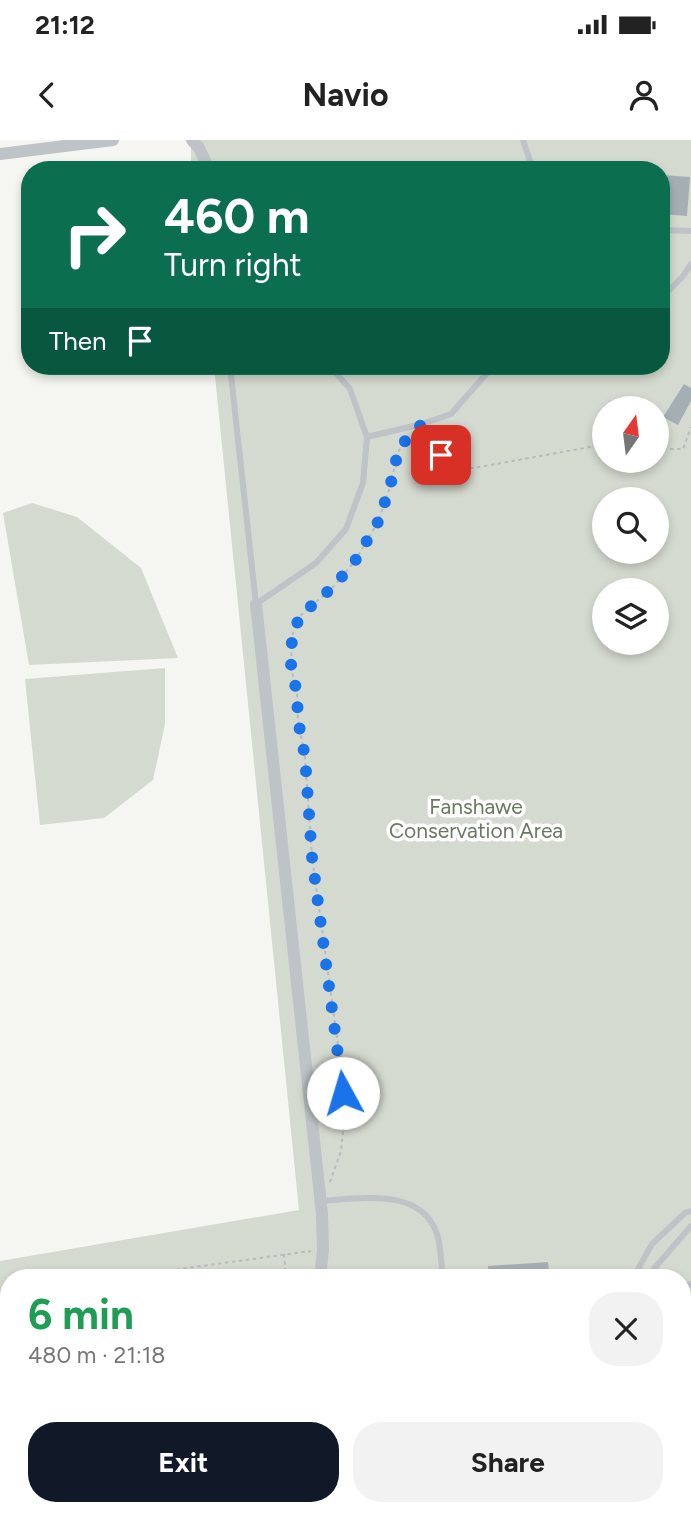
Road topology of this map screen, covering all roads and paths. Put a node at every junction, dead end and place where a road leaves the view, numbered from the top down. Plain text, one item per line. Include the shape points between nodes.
1 (113, 140) edge
2 (191, 140) edge
3 (523, 140) edge
4 (0, 154) edge
5 (205, 161) edge
6 (530, 161) edge
7 (670, 230) edge
8 (691, 231) edge
9 (691, 264) edge
10 (670, 290) edge
11 (231, 375) edge
12 (338, 375) edge
13 (485, 375) edge
14 (422, 424) junction
15 (691, 427) edge
16 (367, 437) junction
17 (592, 447) edge
18 (669, 449) edge
19 (256, 604) junction
20 (330, 1182) dead end
21 (320, 1202) junction
22 (691, 1211) edge
23 (691, 1226) edge
24 (323, 1250) junction
25 (284, 1253) junction
26 (175, 1269) edge
27 (285, 1269) edge
28 (321, 1269) edge
29 (442, 1269) edge
30 (638, 1269) edge
31 (654, 1269) edge

1 - 4 street
2 - 5 street
3 - 6 lane
7 - 8 lane
9 - 10 lane
11 - 19 lane
12 - 16 lane via 350,388
13 - 14 lane via 450,414
14 - 16 lane
14 - 17 path via 449,467 474,468
14 - 20 path via 398,452 378,522 355,561 300,616 292,636 291,667 305,757 312,857 345,1113 341,1151
15 - 18 path via 683,449
16 - 19 lane via 363,483 346,529 316,563
19 - 21 street
21 - 24 street
21 - 29 lane via 377,1197 405,1202 422,1212 437,1233
22 - 30 lane via 653,1244
23 - 31 lane
24 - 25 path
24 - 28 street
25 - 26 path
25 - 27 path

